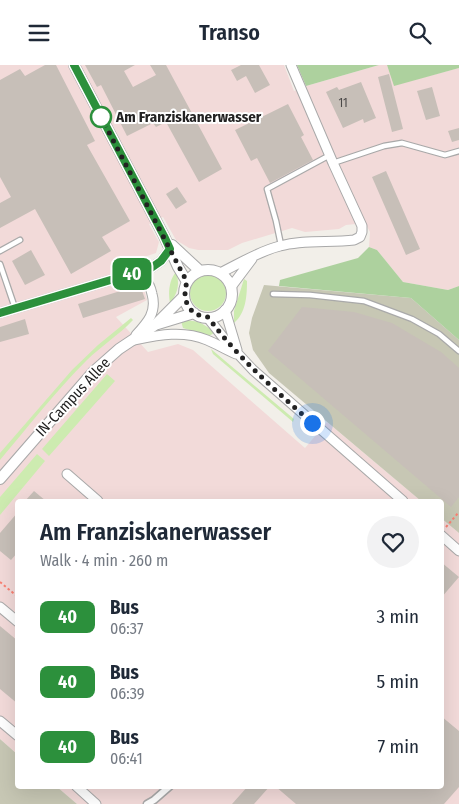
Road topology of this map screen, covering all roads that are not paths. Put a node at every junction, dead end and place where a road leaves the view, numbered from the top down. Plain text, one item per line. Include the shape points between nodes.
1 (74, 65) edge
2 (291, 65) edge
3 (459, 152) edge
4 (331, 159) junction
5 (164, 236) junction
6 (20, 240) dead end
7 (281, 245) junction
8 (170, 249) junction
9 (0, 251) edge
10 (254, 257) junction
11 (0, 264) edge
12 (200, 271) junction
13 (220, 273) junction
14 (131, 274) junction
15 (187, 282) junction
16 (231, 287) junction
17 (272, 294) dead end
18 (184, 296) junction
19 (15, 308) junction
20 (225, 310) junction
21 (0, 313) edge
22 (194, 313) junction
23 (208, 317) junction
24 (155, 325) junction
25 (131, 340) junction
26 (459, 351) edge
27 (239, 355) junction
28 (67, 474) dead end
29 (0, 479) edge
30 (96, 499) edge
31 (402, 499) edge
32 (444, 536) edge
33 (459, 551) edge
34 (0, 607) edge
35 (15, 620) edge
36 (0, 721) edge
37 (15, 734) edge
38 (79, 789) edge
39 (167, 789) edge
40 (96, 804) edge
41 (147, 804) edge

1 - 5 street
2 - 4 street
3 - 4 lane via 445,155 402,143
4 - 7 lane via 267,189
4 - 7 street via 362,225 360,237
5 - 8 street
5 - 12 street
6 - 9 lane
7 - 10 street
8 - 14 street via 155,266
8 - 15 street
10 - 13 street
10 - 16 street
11 - 19 lane
12 - 13 street
12 - 15 street
13 - 16 street
14 - 19 street
14 - 25 street via 147,279 154,301 149,319
15 - 18 street
16 - 20 street via 231,299
17 - 26 lane via 364,301 412,319 439,334
18 - 22 street
18 - 24 street, IN-Campus Allee
19 - 21 street
20 - 23 street via 215,317
20 - 27 street
22 - 23 street
22 - 24 street, IN-Campus Allee
23 - 27 street
24 - 25 street, IN-Campus Allee
25 - 27 street via 188,334
25 - 29 street, IN-Campus Allee via 82,384
27 - 31 street
28 - 30 street
32 - 33 street
34 - 35 street
36 - 37 street
38 - 40 street
39 - 41 street

